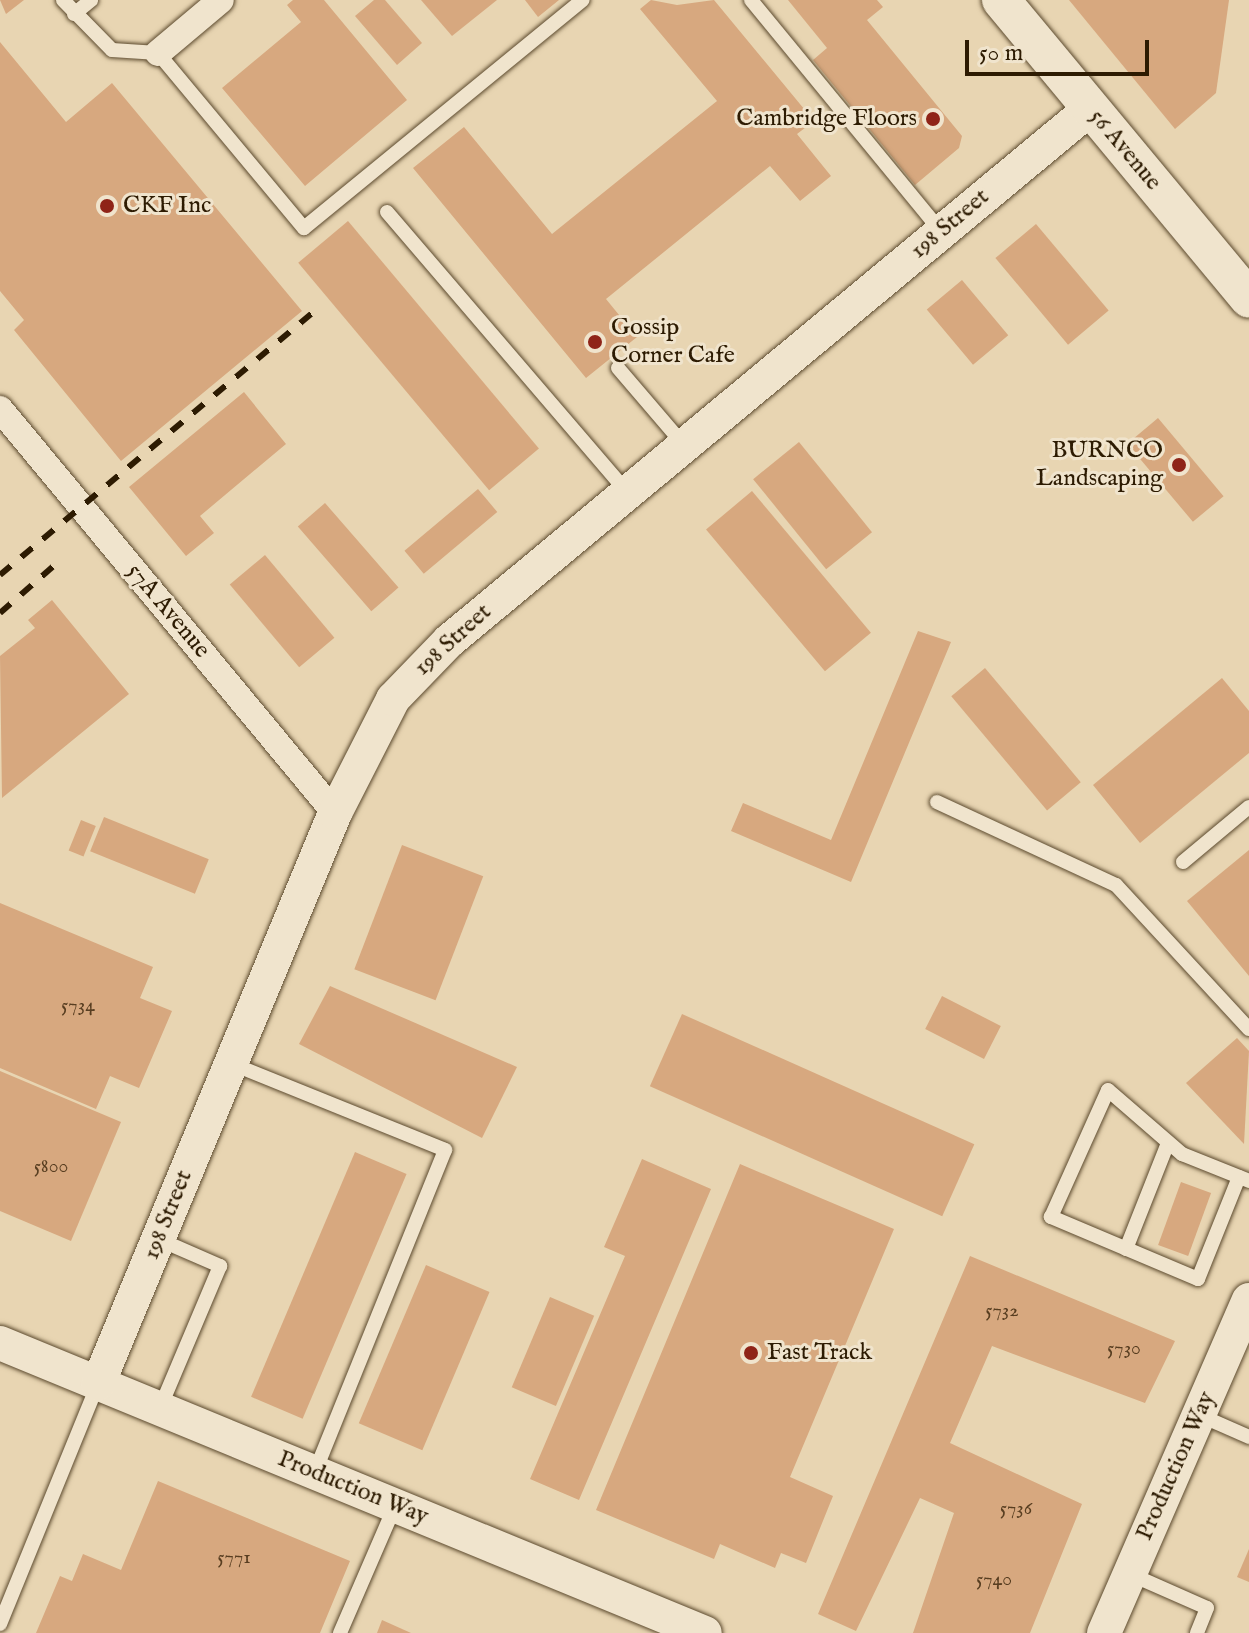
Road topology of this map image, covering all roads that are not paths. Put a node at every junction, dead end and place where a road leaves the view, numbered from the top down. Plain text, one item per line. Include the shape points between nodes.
1 (63, 0) edge
2 (91, 0) edge
3 (221, 0) edge
4 (583, 0) edge
5 (751, 0) edge
6 (1001, 0) edge
7 (74, 14) junction
8 (158, 53) junction
9 (1091, 108) junction
10 (387, 212) dead end
11 (942, 232) junction
12 (1249, 299) edge
13 (618, 368) dead end
14 (0, 409) edge
15 (684, 445) junction
16 (627, 492) junction
17 (937, 802) dead end
18 (1249, 807) edge
19 (335, 813) junction
20 (1183, 862) dead end
21 (1249, 1029) edge
22 (230, 1063) junction
23 (1168, 1143) junction
24 (1244, 1179) edge
25 (158, 1239) junction
26 (1126, 1249) junction
27 (1245, 1322) edge
28 (0, 1343) edge
29 (98, 1384) junction
30 (159, 1409) junction
31 (1199, 1415) junction
32 (1249, 1437) edge
33 (315, 1473) junction
34 (395, 1506) junction
35 (1130, 1574) junction
36 (0, 1624) edge
37 (340, 1633) edge
38 (705, 1633) edge
39 (1104, 1633) edge
40 (1197, 1633) edge

1 - 7 lane
2 - 7 lane
3 - 8 street
4 - 8 lane via 304,228
5 - 11 lane
6 - 9 main road, 56 Avenue
7 - 8 lane via 112,50
9 - 11 street, 198 Street
9 - 12 main road, 56 Avenue
10 - 16 lane
11 - 15 street, 198 Street
13 - 15 lane
14 - 19 street, 57A Avenue
15 - 16 street, 198 Street
16 - 19 street, 198 Street via 404,685 366,743
17 - 21 lane via 1116,885
18 - 20 lane
19 - 22 street, 198 Street
22 - 25 street, 198 Street
22 - 33 lane via 445,1150
23 - 24 lane
23 - 26 lane
23 - 26 lane via 1114,1091 1102,1094 1051,1217
24 - 26 lane via 1198,1279
25 - 29 street, 198 Street
25 - 30 lane via 220,1266
27 - 31 street, Production Way
28 - 29 street, Production Way
29 - 30 street, Production Way
29 - 36 lane
30 - 33 street, Production Way
31 - 32 lane
31 - 35 street, Production Way
33 - 34 street, Production Way
34 - 37 lane
34 - 38 street, Production Way
35 - 39 street, Production Way
35 - 40 lane via 1207,1608

